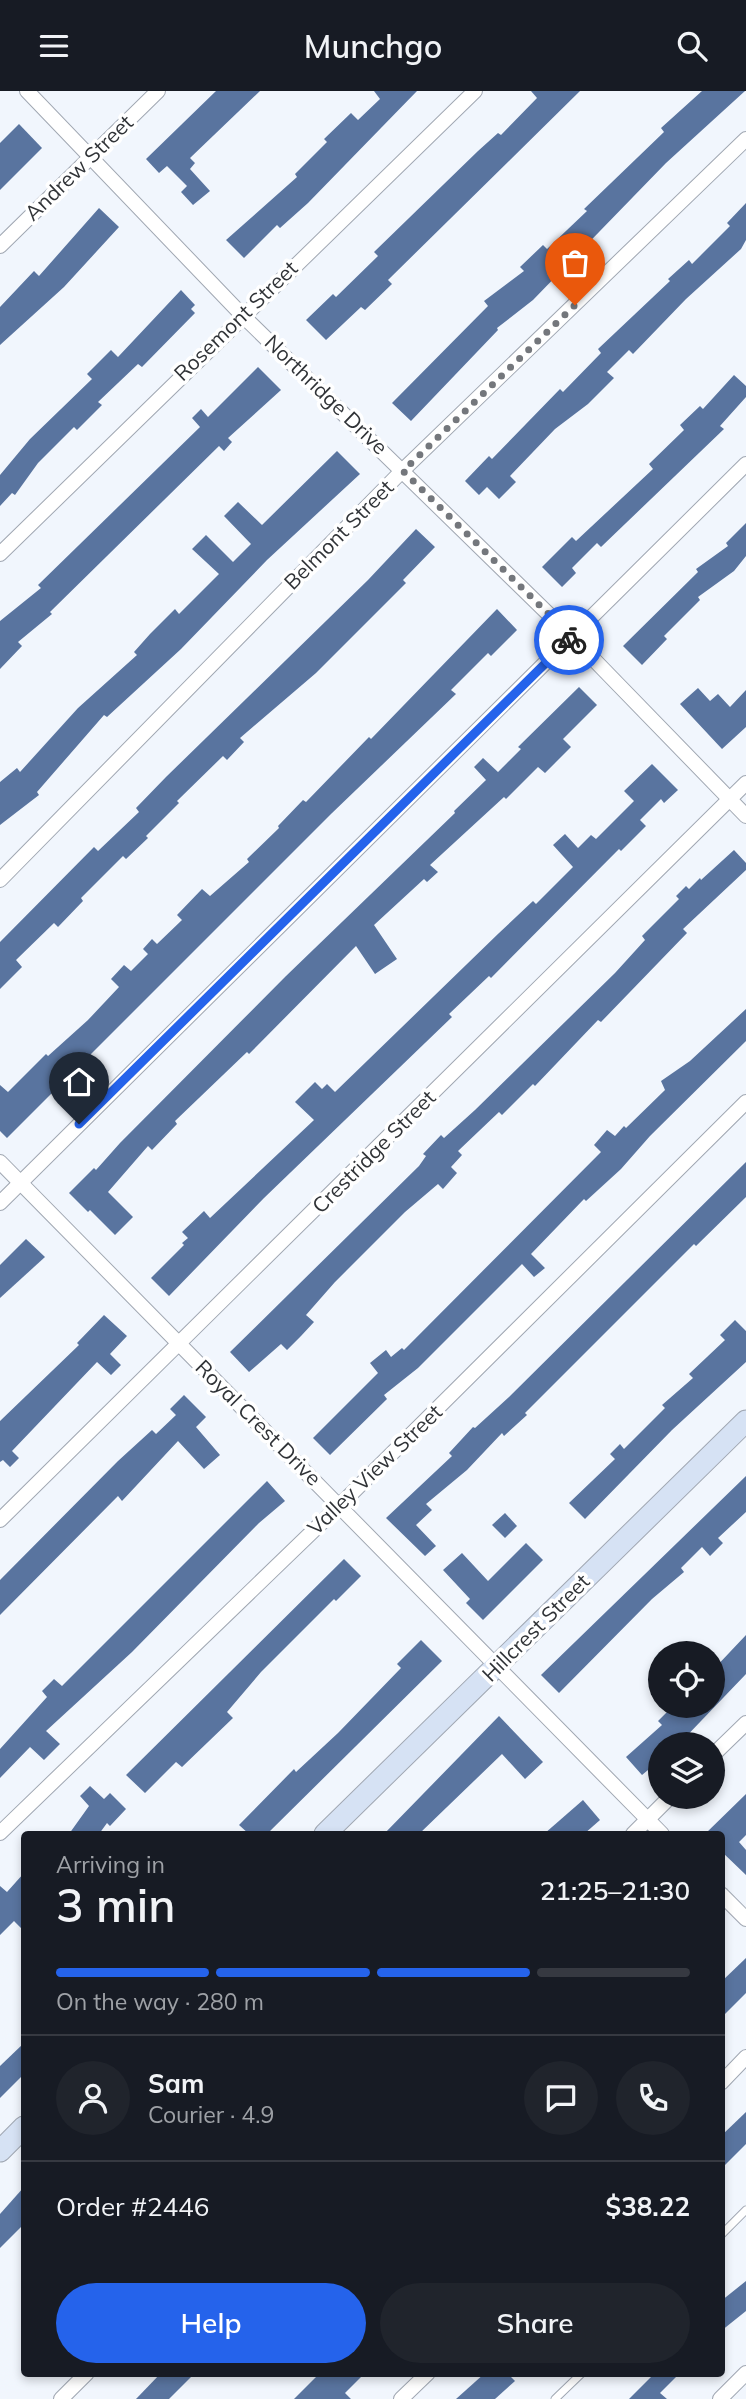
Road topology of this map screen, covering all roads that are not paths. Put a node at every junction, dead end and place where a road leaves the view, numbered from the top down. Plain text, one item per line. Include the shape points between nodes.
1 (26, 91) edge
2 (158, 91) edge
3 (475, 91) edge
4 (746, 139) edge
5 (91, 156) junction
6 (0, 246) edge
7 (242, 315) junction
8 (746, 464) edge
9 (403, 471) junction
10 (0, 554) edge
11 (572, 637) junction
12 (746, 783) edge
13 (730, 799) junction
14 (746, 816) edge
15 (0, 880) edge
16 (746, 1102) edge
17 (0, 1163) edge
18 (20, 1183) junction
19 (0, 1203) edge
20 (179, 1344) junction
21 (746, 1421) edge
22 (340, 1505) junction
23 (0, 1520) edge
24 (497, 1666) junction
25 (746, 1723) edge
26 (725, 1743) edge
27 (658, 1809) edge
28 (648, 1819) junction
29 (328, 1831) edge
30 (636, 1831) edge
31 (659, 1831) edge
32 (0, 1833) edge
33 (725, 1897) edge
34 (746, 1919) edge
35 (746, 2057) edge
36 (725, 2079) edge
37 (21, 2130) edge
38 (0, 2151) edge
39 (746, 2210) edge
40 (725, 2231) edge
41 (746, 2373) edge
42 (84, 2377) edge
43 (424, 2377) edge
44 (578, 2377) edge
45 (61, 2399) edge
46 (401, 2399) edge
47 (555, 2399) edge
48 (720, 2399) edge

1 - 5 street, Northridge Drive
2 - 5 street, Andrew Street
3 - 7 street, Rosemont Street
4 - 9 street, Belmont Street
5 - 6 street, Andrew Street
5 - 7 street, Northridge Drive
7 - 9 street, Northridge Drive
7 - 10 street, Rosemont Street
8 - 11 street
9 - 11 street, Northridge Drive
9 - 15 street, Belmont Street
11 - 13 street, Northridge Drive
11 - 18 street
12 - 13 street, Crestridge Street
13 - 14 street, Northridge Drive
13 - 20 street, Crestridge Street
16 - 22 street, Valley View Street
17 - 18 street, Royal Crest Drive
18 - 19 street
18 - 20 street, Royal Crest Drive
20 - 22 street, Royal Crest Drive
20 - 23 street, Crestridge Street
21 - 24 street, Hillcrest Street
22 - 24 street, Royal Crest Drive
22 - 32 street, Valley View Street
24 - 28 street, Royal Crest Drive
24 - 29 street, Hillcrest Street
25 - 26 street
27 - 28 street
28 - 30 street
28 - 31 street, Royal Crest Drive
33 - 34 street
35 - 36 street
37 - 38 street
39 - 40 lane
41 - 48 street
42 - 45 street
43 - 46 street
44 - 47 lane

